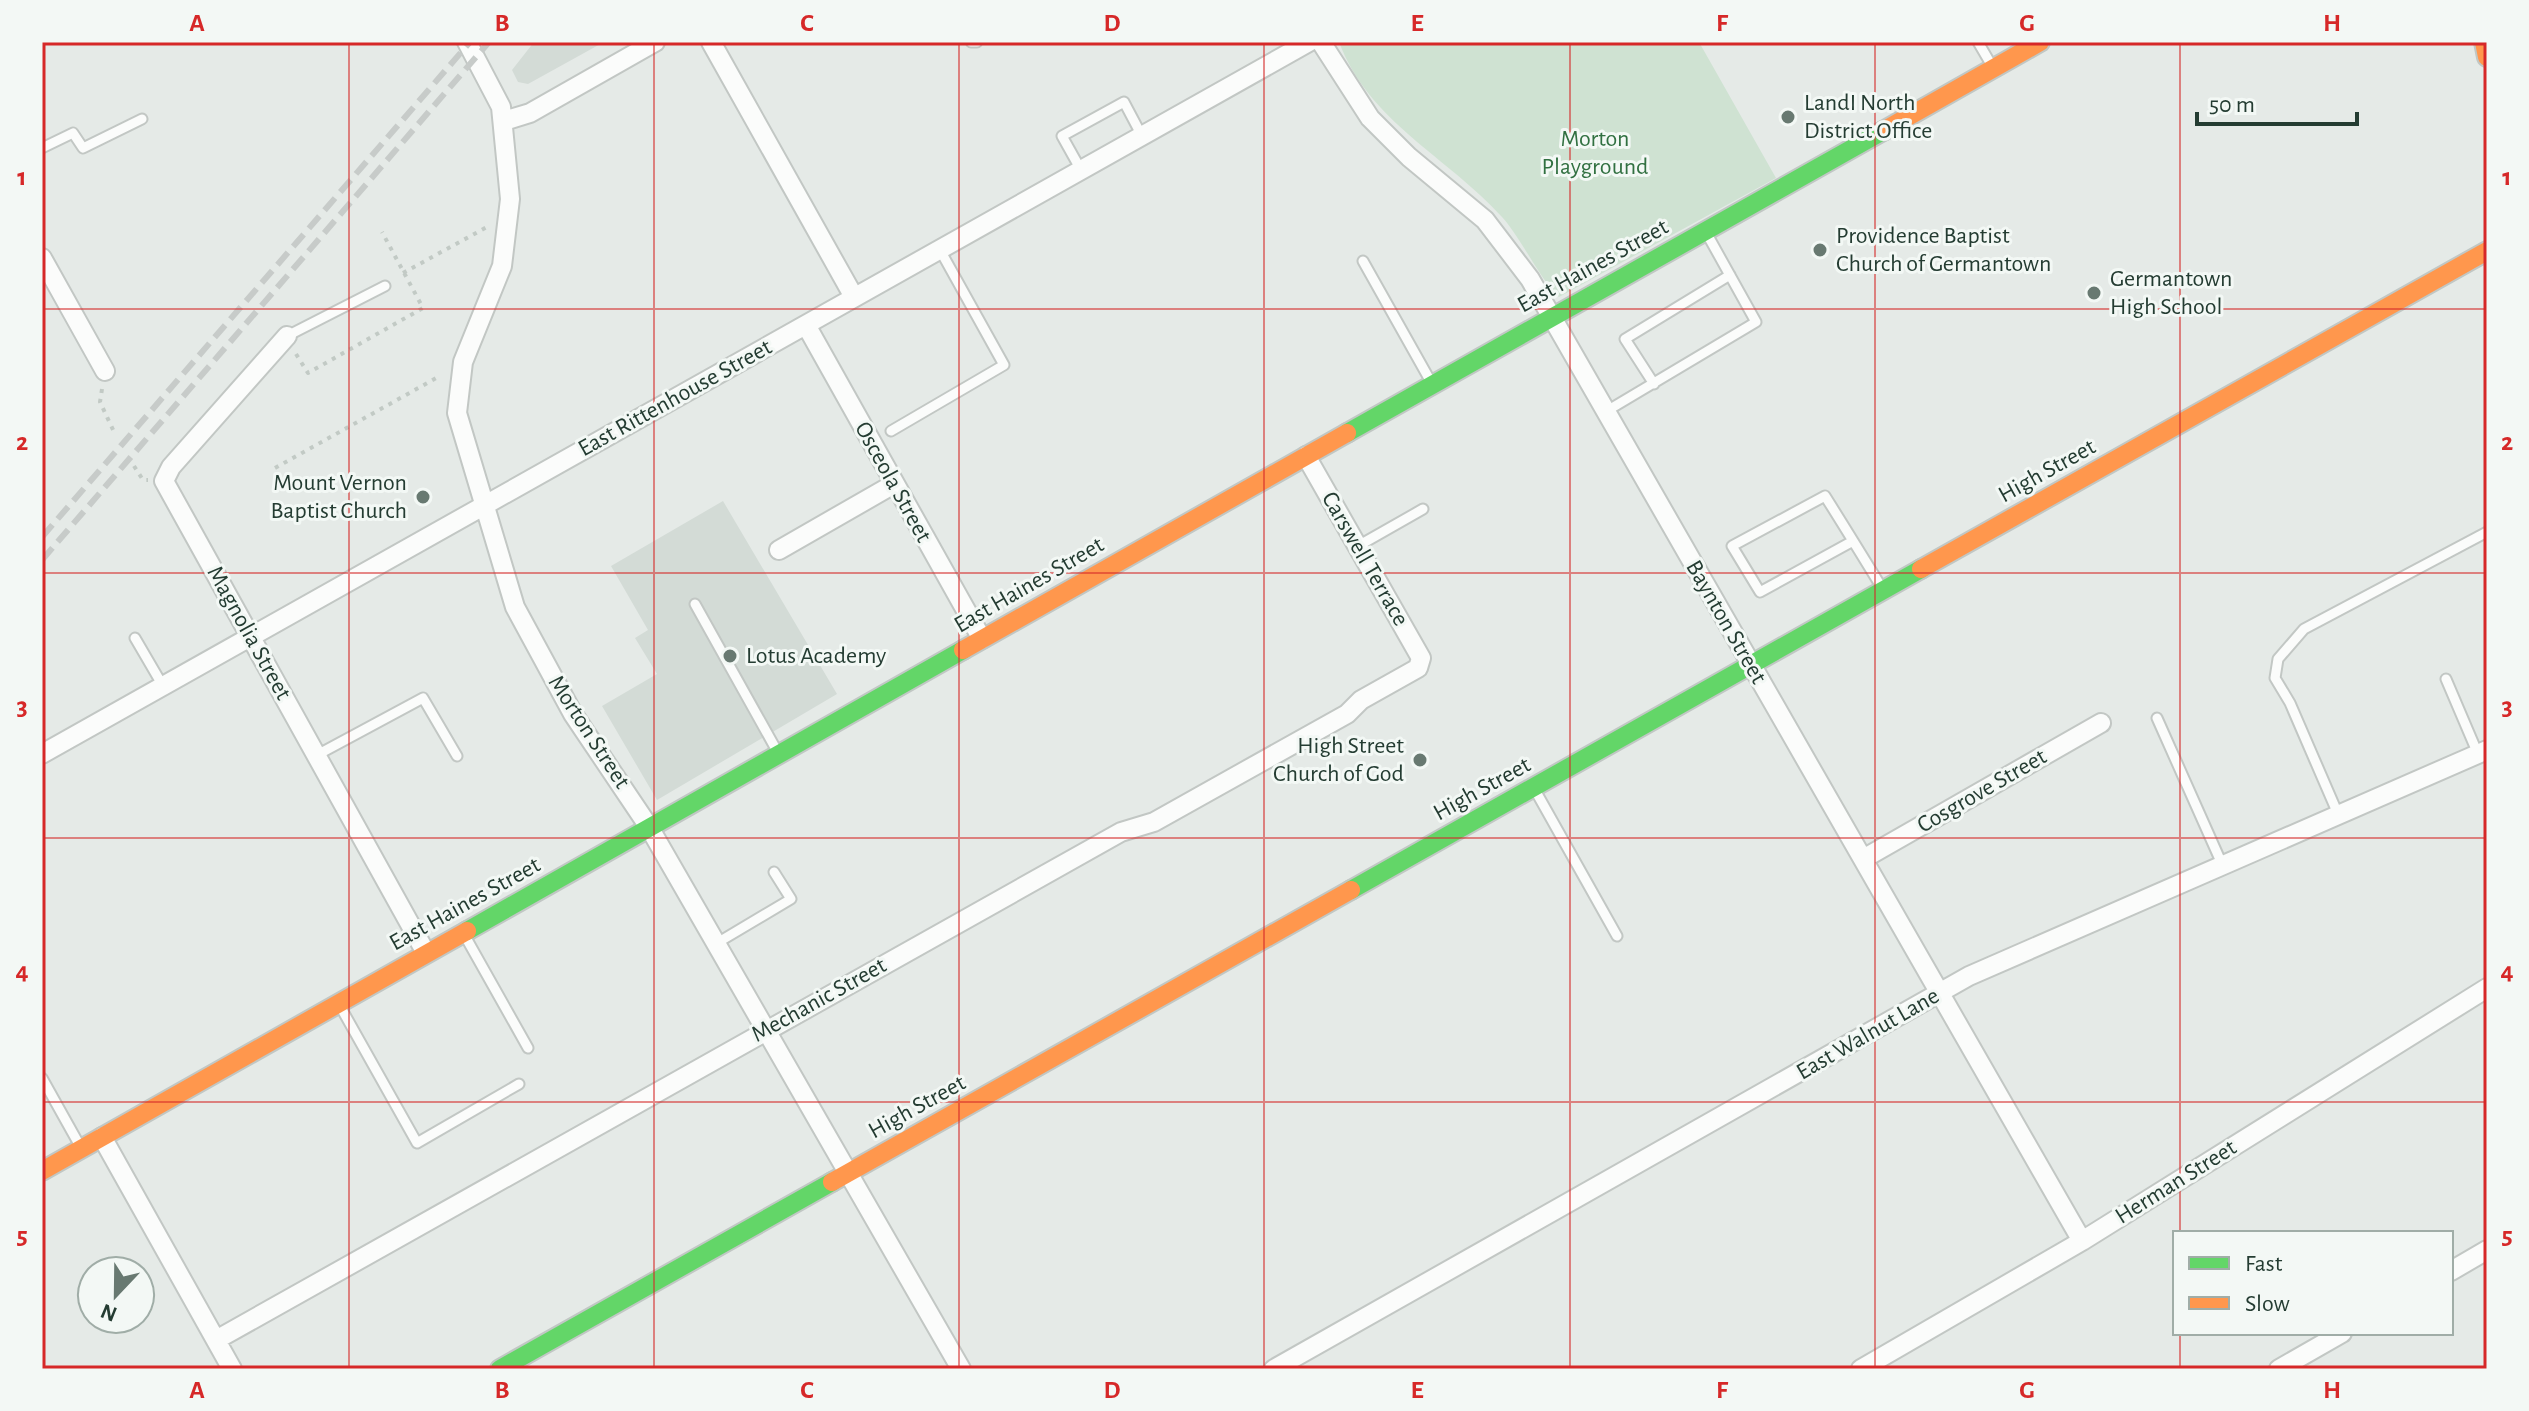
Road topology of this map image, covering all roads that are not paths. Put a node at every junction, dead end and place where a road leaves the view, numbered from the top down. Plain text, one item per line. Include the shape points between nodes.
1 (467, 42) edge
2 (655, 42) edge
3 (711, 42) edge
4 (1309, 42) edge
5 (1321, 42) edge
6 (1978, 42) edge
7 (2040, 42) edge
8 (2484, 42) edge
9 (2487, 57) edge
10 (1993, 69) junction
11 (142, 119) dead end
12 (504, 121) junction
13 (1142, 136) junction
14 (42, 148) edge
15 (1081, 170) junction
16 (1706, 230) junction
17 (940, 250) junction
18 (2487, 251) edge
19 (42, 258) edge
20 (1363, 261) dead end
21 (1730, 275) junction
22 (385, 286) dead end
23 (854, 297) junction
24 (1550, 318) junction
25 (806, 325) junction
26 (289, 344) joint
27 (105, 371) road end
28 (1654, 384) junction
29 (1432, 385) junction
30 (1605, 412) junction
31 (891, 431) dead end
32 (1306, 456) junction
33 (894, 484) junction
34 (483, 506) junction
35 (1423, 509) dead end
36 (2487, 532) edge
37 (1853, 541) junction
38 (1358, 546) junction
39 (779, 550) dead end
40 (1884, 591) junction
41 (695, 604) dead end
42 (251, 636) junction
43 (135, 638) dead end
44 (982, 639) junction
45 (1422, 663) joint
46 (1751, 665) junction
47 (2446, 679) dead end
48 (163, 686) junction
49 (2157, 718) dead end
50 (2101, 723) dead end
51 (2482, 752) edge
52 (42, 754) edge
53 (779, 754) junction
54 (317, 755) junction
55 (457, 756) dead end
56 (1533, 787) junction
57 (2338, 814) junction
58 (649, 827) junction
59 (1863, 859) junction
60 (2222, 864) junction
61 (774, 872) dead end
62 (463, 932) junction
63 (1617, 936) dead end
64 (717, 943) junction
65 (426, 953) junction
66 (2487, 988) edge
67 (1939, 993) junction
68 (338, 1003) junction
69 (767, 1030) junction
70 (528, 1048) dead end
71 (42, 1078) edge
72 (519, 1084) dead end
73 (102, 1137) junction
74 (81, 1148) junction
75 (42, 1171) edge
76 (848, 1173) junction
77 (2082, 1241) junction
78 (2487, 1250) edge
79 (2453, 1270) edge
80 (2338, 1335) edge
81 (216, 1340) junction
82 (1892, 1352) junction
83 (232, 1369) edge
84 (500, 1369) edge
85 (961, 1369) edge
86 (1274, 1369) edge
87 (1861, 1369) edge
88 (1901, 1369) edge
89 (2279, 1369) edge

1 - 12 street, Morton Street via 496,93
2 - 12 street via 530,113
3 - 23 street
4 - 13 street, East Rittenhouse Street
5 - 24 street, Baynton Street via 1387,137 1502,238
6 - 10 lane
7 - 10 street, East Haines Street
8 - 9 street
10 - 16 street, East Haines Street
11 - 14 lane via 83,148 73,133
12 - 34 street, Morton Street via 510,199 506,246 496,285 463,362 456,397
13 - 15 street, East Rittenhouse Street
13 - 15 lane via 1124,102 1062,136
15 - 17 street, East Rittenhouse Street
16 - 21 lane
16 - 24 street, East Haines Street
17 - 23 street, East Rittenhouse Street
17 - 31 lane via 1004,365
18 - 40 street, High Street
19 - 27 street
20 - 29 lane
21 - 28 lane via 1756,322
21 - 28 lane via 1625,339
22 - 26 lane
23 - 25 street, East Rittenhouse Street
24 - 29 street, East Haines Street
24 - 30 street, Baynton Street
25 - 33 street, Osceola Street
25 - 34 street, East Rittenhouse Street
26 - 42 street, Magnolia Street via 163,478
28 - 30 lane
29 - 32 street, East Haines Street
30 - 46 street, Baynton Street
32 - 38 street, Carswell Terrace
32 - 44 street, East Haines Street
33 - 39 street
33 - 44 street, Osceola Street
34 - 42 street, East Rittenhouse Street
34 - 58 street, Morton Street via 522,622 573,714
35 - 38 lane
36 - 57 lane via 2304,629 2278,659 2275,678
37 - 37 lane via 1825,496 1732,546 1760,592
37 - 40 lane
38 - 45 street, Carswell Terrace
40 - 46 street, High Street
41 - 53 lane
42 - 48 street, East Rittenhouse Street
42 - 54 street, Magnolia Street
43 - 48 lane
44 - 53 street, East Haines Street
45 - 69 street, Mechanic Street via 1347,714 1154,822 1121,832
46 - 56 street, High Street
46 - 59 street, Baynton Street
47 - 51 lane
48 - 52 street, East Rittenhouse Street
49 - 60 lane
50 - 59 street, Cosgrove Street
51 - 57 street, East Walnut Lane
53 - 58 street, East Haines Street
54 - 55 lane via 423,698
54 - 65 street, Magnolia Street
56 - 63 lane
56 - 76 street, High Street
57 - 60 street, East Walnut Lane
58 - 62 street, East Haines Street
58 - 64 street, Morton Street
59 - 67 street, Baynton Street
60 - 67 street, East Walnut Lane via 1992,964
61 - 64 lane via 791,899
62 - 65 street, East Haines Street
62 - 70 lane
64 - 69 street, Morton Street
65 - 68 street, East Haines Street
66 - 77 street, Herman Street
67 - 77 street, Baynton Street
67 - 86 street, East Walnut Lane
68 - 72 lane via 417,1143
68 - 73 street, East Haines Street
69 - 76 street, Morton Street
69 - 81 street, Mechanic Street
71 - 74 lane
73 - 74 street, East Haines Street
73 - 81 street
74 - 75 street, East Haines Street
76 - 84 street, High Street
76 - 85 street, Morton Street
77 - 82 street, Herman Street
78 - 79 street
80 - 89 street
81 - 83 street
82 - 87 street, Herman Street
82 - 88 street

